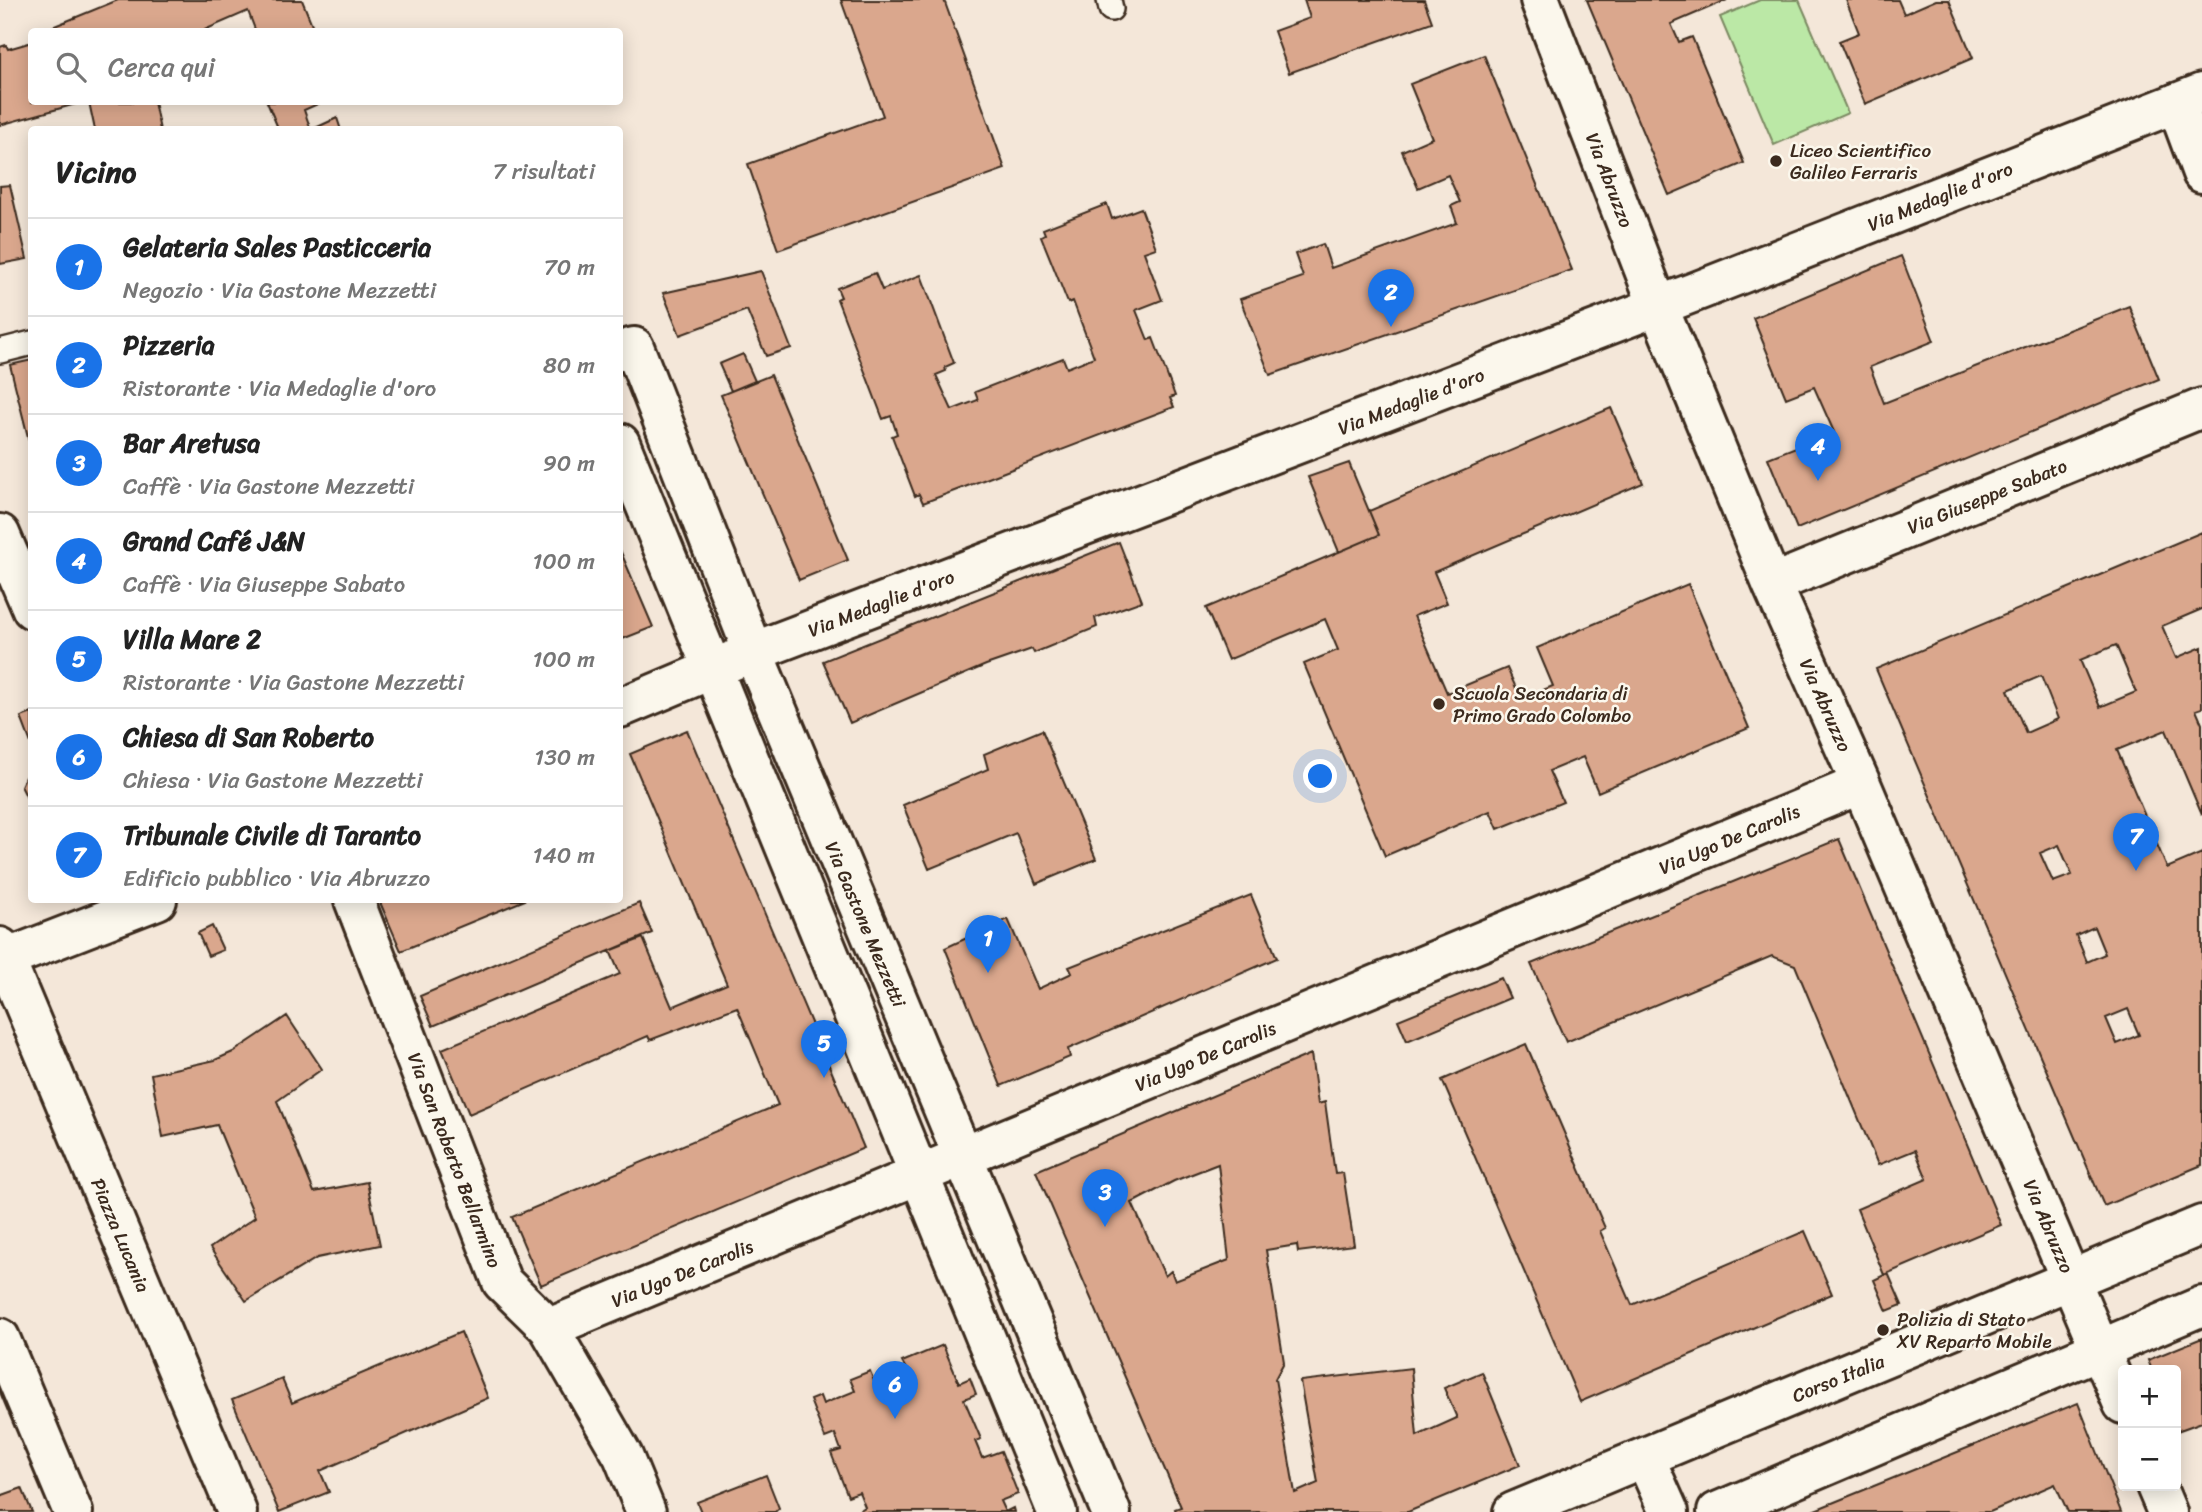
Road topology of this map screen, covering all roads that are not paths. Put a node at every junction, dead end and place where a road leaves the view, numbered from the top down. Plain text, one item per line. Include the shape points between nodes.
1 (1540, 0) edge
2 (2189, 98) edge
3 (2202, 173) edge
4 (1658, 306) junction
5 (28, 344) edge
6 (623, 350) edge
7 (0, 351) edge
8 (2202, 408) edge
9 (623, 450) edge
10 (0, 534) edge
11 (1772, 584) junction
12 (28, 600) edge
13 (753, 652) junction
14 (711, 669) junction
15 (623, 707) edge
16 (1861, 784) junction
17 (147, 903) edge
18 (355, 903) edge
19 (1, 956) edge
20 (963, 1157) junction
21 (920, 1175) junction
22 (2202, 1226) edge
23 (2073, 1281) junction
24 (2202, 1306) edge
25 (549, 1328) junction
26 (0, 1338) edge
27 (2101, 1349) junction
28 (2118, 1392) edge
29 (1645, 1458) junction
30 (2158, 1491) edge
31 (73, 1512) edge
32 (237, 1512) edge
33 (646, 1512) edge
34 (1057, 1512) edge
35 (1111, 1512) edge
36 (1513, 1512) edge
37 (1669, 1512) edge
38 (1717, 1512) edge
39 (2167, 1512) edge

1 - 4 street, Via Abruzzo
2 - 3 street
2 - 4 street, Via Medaglie d'oro
4 - 11 street, Via Abruzzo
4 - 13 street, Via Medaglie d'oro
5 - 7 lane
6 - 13 street, Via Gastone Mezzetti via 635,347
8 - 11 street, Via Giuseppe Sabato
9 - 14 street
10 - 12 street
11 - 16 street, Via Abruzzo
13 - 14 street, Via Medaglie d'oro
13 - 20 street, Via Gastone Mezzetti
14 - 15 street, Via Medaglie d'oro
14 - 21 street
16 - 20 street, Via Ugo De Carolis
16 - 23 street, Via Abruzzo
17 - 19 street
18 - 25 street, Via San Roberto Bellarmino via 502,1282
19 - 32 street, Piazza Lucania
20 - 21 street, Via Ugo De Carolis
20 - 35 street, Via Gastone Mezzetti
21 - 25 street, Via Ugo De Carolis
21 - 34 street
22 - 23 street, Corso Italia
23 - 27 street, Via Abruzzo
23 - 29 street, Corso Italia
24 - 27 street
25 - 33 street, Via San Roberto Bellarmino via 623,1456
26 - 31 street
27 - 28 street, Via Abruzzo
27 - 38 street
29 - 36 street, Corso Italia
29 - 37 street
30 - 39 street

